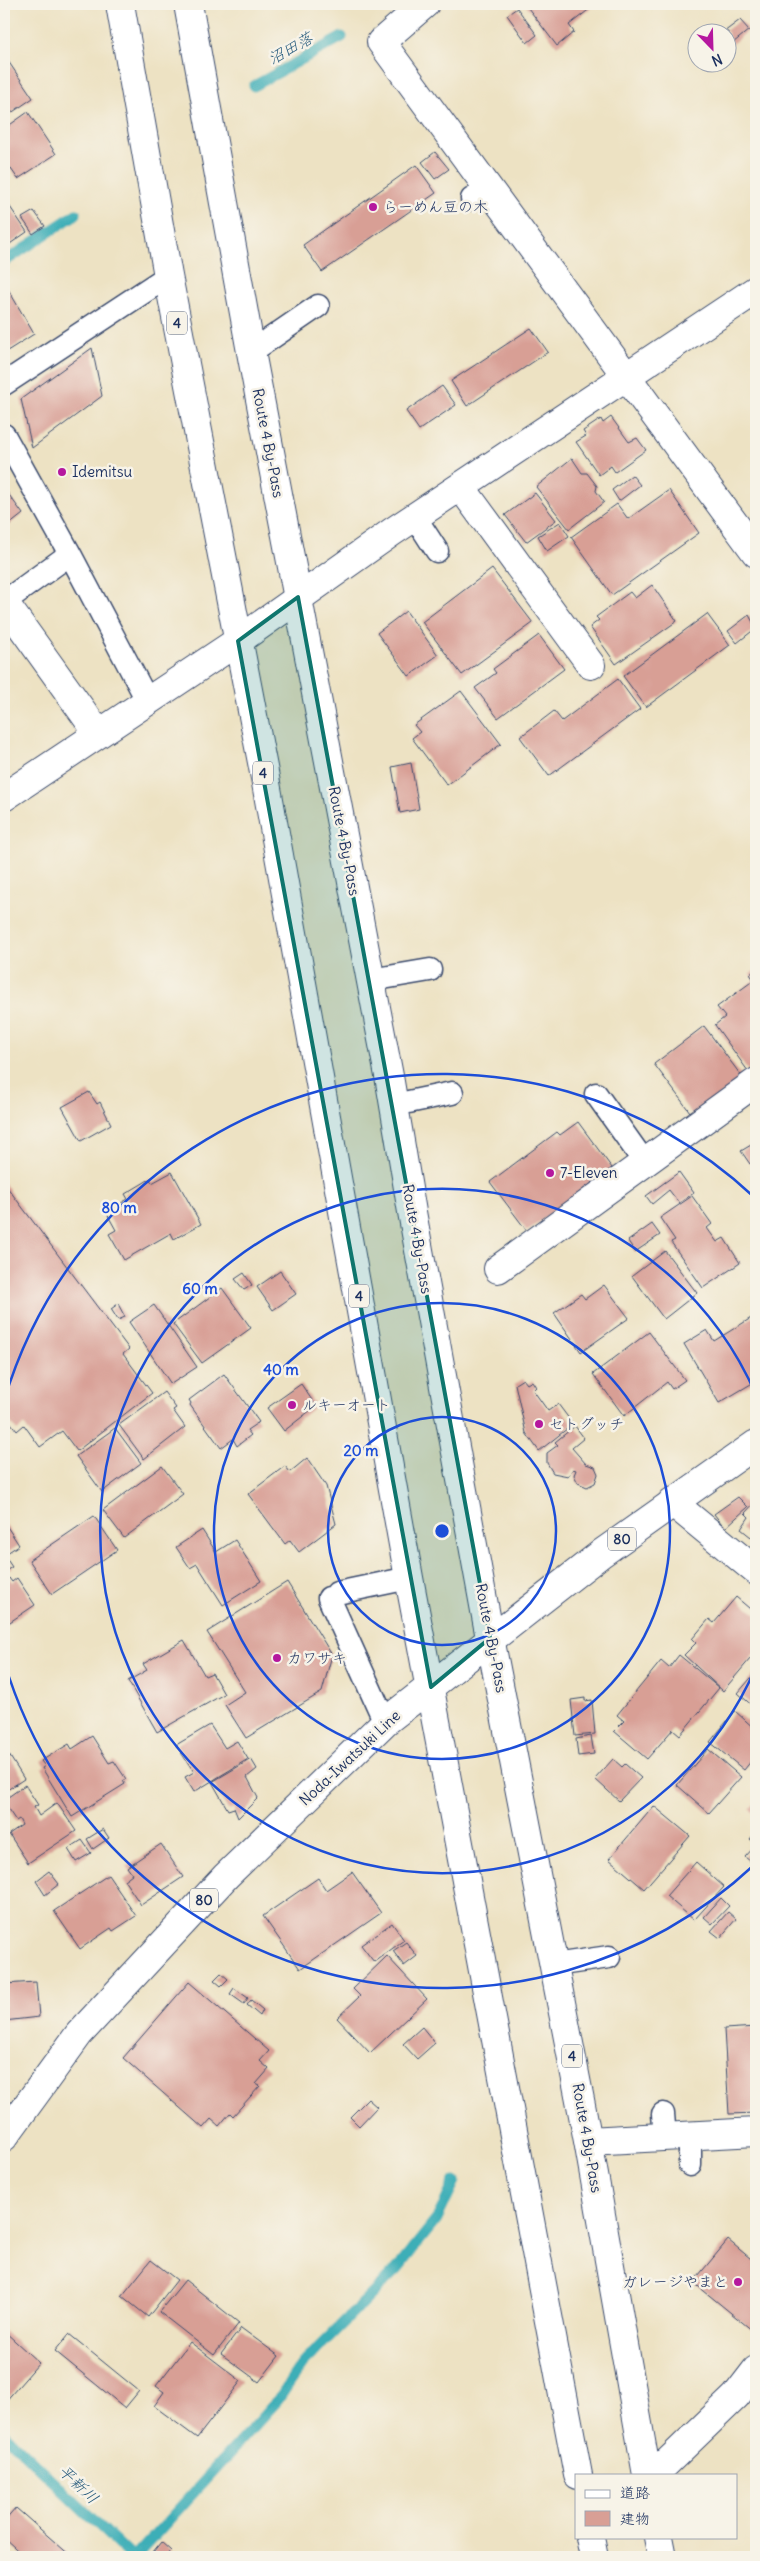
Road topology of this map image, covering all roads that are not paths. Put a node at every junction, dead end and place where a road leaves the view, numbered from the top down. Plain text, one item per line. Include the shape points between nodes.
1 (120, 4) edge
2 (188, 4) edge
3 (425, 4) edge
4 (168, 276) junction
5 (756, 290) edge
6 (318, 306) dead end
7 (251, 352) junction
8 (626, 378) junction
9 (4, 384) edge
10 (4, 435) edge
11 (461, 487) junction
12 (415, 517) junction
13 (437, 552) dead end
14 (756, 553) edge
15 (70, 554) junction
16 (298, 597) junction
17 (4, 602) edge
18 (238, 641) junction
19 (591, 665) dead end
20 (147, 700) junction
21 (98, 733) junction
22 (4, 797) edge
23 (430, 970) dead end
24 (371, 980) junction
25 (756, 1082) edge
26 (452, 1093) dead end
27 (596, 1094) dead end
28 (394, 1106) junction
29 (645, 1162) junction
30 (498, 1269) dead end
31 (756, 1444) edge
32 (672, 1502) junction
33 (756, 1571) edge
34 (409, 1578) junction
35 (490, 1638) junction
36 (430, 1687) junction
37 (386, 1722) junction
38 (610, 1957) dead end
39 (554, 1965) junction
40 (8, 2124) edge
41 (673, 2129) junction
42 (756, 2132) edge
43 (588, 2141) junction
44 (690, 2165) dead end
45 (756, 2370) edge
46 (578, 2474) edge
47 (647, 2474) edge
48 (655, 2474) edge
49 (590, 2538) edge
50 (658, 2538) edge
51 (594, 2557) edge
52 (662, 2557) edge

1 - 4 main road, 4
2 - 7 main road, Route 4 By-Pass / 4
3 - 8 main road via 381,42 405,90 480,194
4 - 9 lane
4 - 18 main road, 4
5 - 8 main road
6 - 7 lane
7 - 16 main road, Route 4 By-Pass / 4
8 - 11 main road
8 - 14 main road
10 - 15 lane
11 - 12 main road
11 - 19 main road
12 - 13 lane
12 - 16 main road
15 - 17 lane
15 - 20 lane
16 - 18 main road
16 - 24 main road, Route 4 By-Pass / 4
17 - 21 main road
18 - 20 main road
18 - 34 main road, 4
20 - 21 main road
21 - 22 main road
23 - 24 lane
24 - 28 main road, Route 4 By-Pass / 4
25 - 29 main road
26 - 28 lane
27 - 29 lane
28 - 35 main road, Route 4 By-Pass / 4
29 - 30 main road
31 - 32 main road, Noda-Iwatsuki Line / 80
32 - 33 main road
32 - 35 main road, Noda-Iwatsuki Line / 80
34 - 36 main road, 4
34 - 37 lane via 333,1595
35 - 36 main road, Noda-Iwatsuki Line / 80
35 - 39 main road, Route 4 By-Pass / 4
36 - 37 main road, Noda-Iwatsuki Line / 80
36 - 46 main road, 4
37 - 40 main road, Noda-Iwatsuki Line / 80 via 226,1876 80,2034
38 - 39 lane
39 - 43 main road, Route 4 By-Pass / 4
41 - 42 main road
41 - 43 main road
41 - 44 lane
43 - 47 main road, Route 4 By-Pass / 4
45 - 48 main road via 736,2396
49 - 51 main road
50 - 52 main road

